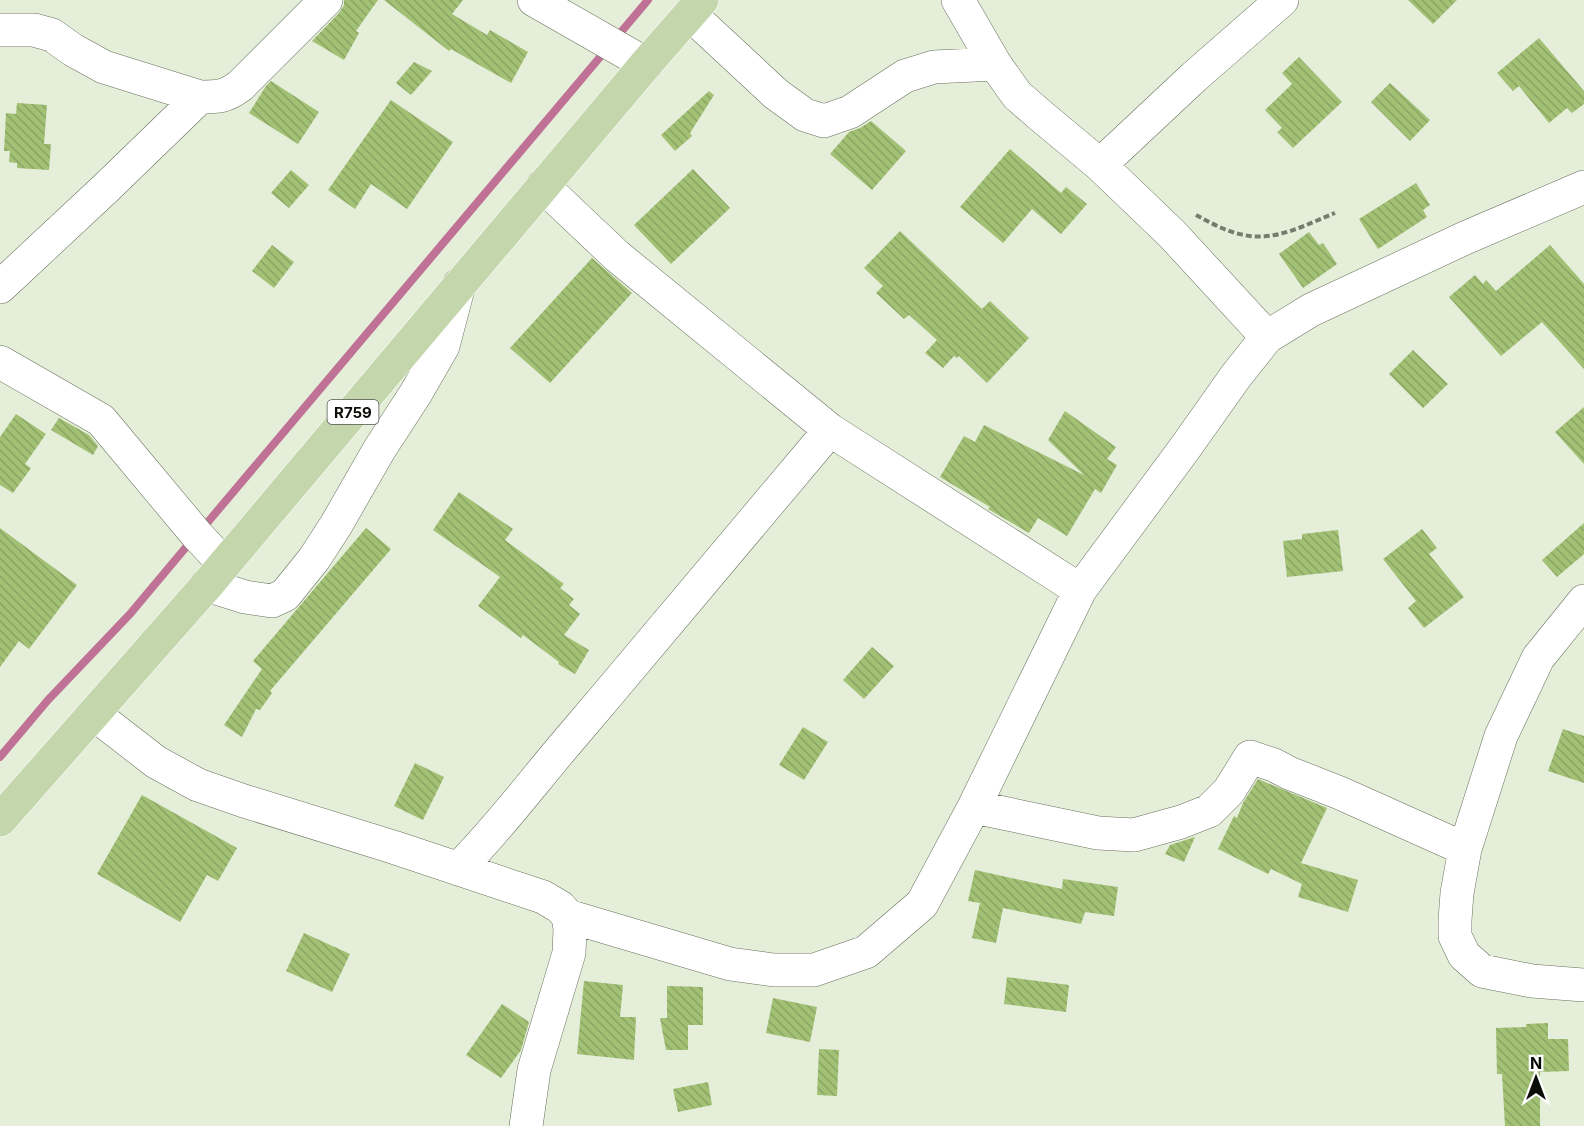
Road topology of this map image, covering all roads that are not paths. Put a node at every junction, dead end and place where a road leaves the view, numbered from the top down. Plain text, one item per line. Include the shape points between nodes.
1 (326, 0) edge
2 (534, 0) edge
3 (958, 0) edge
4 (1282, 0) edge
5 (696, 7) edge
6 (0, 30) edge
7 (646, 64) junction
8 (995, 64) junction
9 (200, 97) junction
10 (1100, 165) junction
11 (543, 186) junction
12 (1584, 187) edge
13 (459, 285) junction
14 (0, 287) edge
15 (1267, 337) junction
16 (0, 362) edge
17 (830, 430) junction
18 (215, 574) junction
19 (1080, 590) junction
20 (1584, 601) edge
21 (94, 714) junction
22 (974, 807) junction
23 (0, 820) edge
24 (486, 842) junction
25 (1465, 849) junction
26 (458, 869) junction
27 (493, 880) junction
28 (568, 916) junction
29 (1584, 986) edge
30 (525, 1126) edge

1 - 9 street via 240,86 228,94
2 - 7 street
3 - 8 street
4 - 10 street
5 - 7 main road, R759
5 - 8 street via 776,94 805,116 824,121 850,112 905,76 934,67
6 - 9 street via 34,30 52,35 104,67
7 - 11 main road, R759
8 - 10 street via 1017,94
9 - 14 street
10 - 15 street via 1172,234
11 - 13 main road, R759
11 - 17 street via 616,256
12 - 15 street via 1311,310
13 - 18 main road, R759
13 - 18 street via 442,346 427,375 314,560 285,595 272,601 245,597
15 - 19 street
16 - 18 street via 101,420 197,535
17 - 19 street
17 - 24 street
18 - 21 main road, R759
19 - 22 street
20 - 25 street via 1538,658 1501,736
21 - 23 main road, R759
21 - 26 street via 156,762 198,785
22 - 25 street via 1098,833 1134,835 1209,811 1229,791 1250,758
22 - 28 street via 922,904 866,952 814,970 730,964
24 - 26 street
24 - 27 street via 486,859
25 - 29 street via 1455,920 1455,936 1464,955 1482,971
26 - 27 street
27 - 28 street via 543,897
28 - 30 street via 568,953 534,1070

